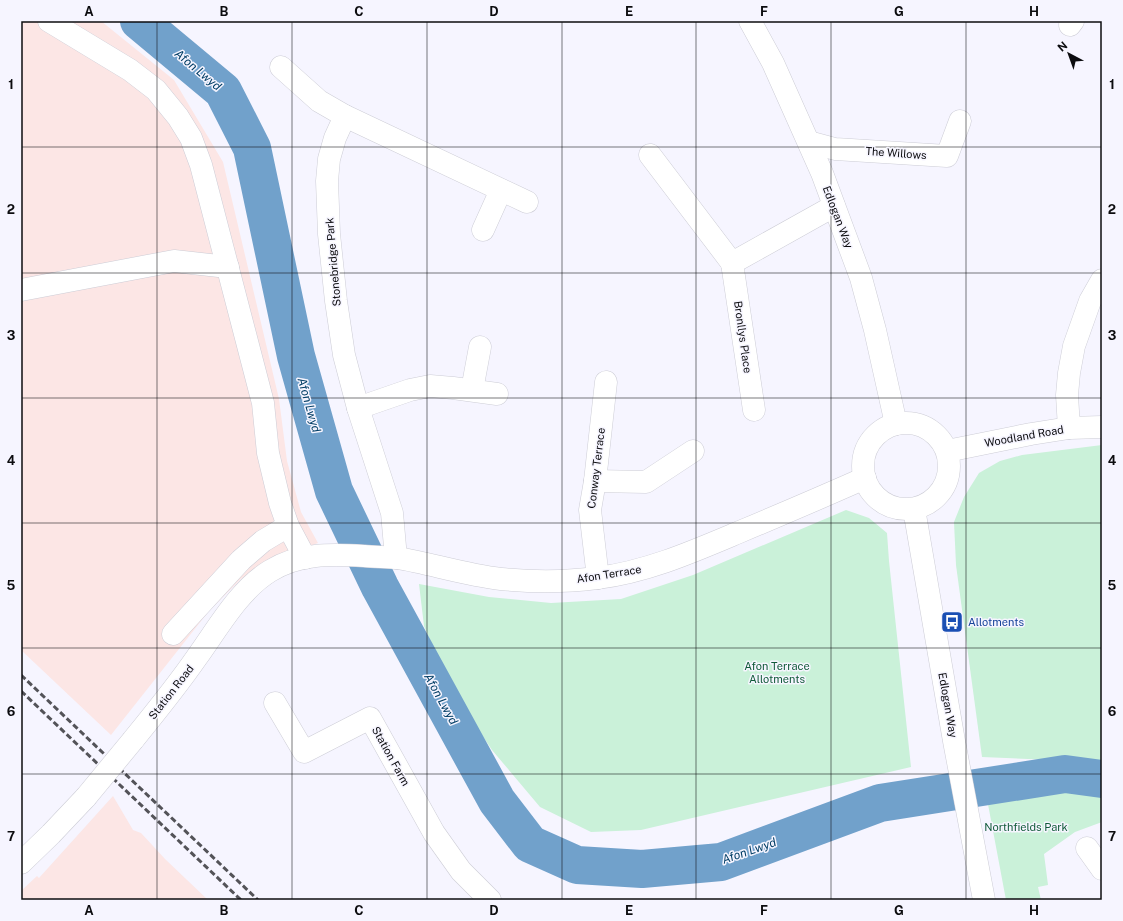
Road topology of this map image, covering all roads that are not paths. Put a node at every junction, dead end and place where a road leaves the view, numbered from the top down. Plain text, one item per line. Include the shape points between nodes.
1 (49, 21) edge
2 (750, 21) edge
3 (281, 67) dead end
4 (345, 116) junction
5 (960, 121) dead end
6 (808, 142) junction
7 (650, 155) dead end
8 (501, 190) junction
9 (527, 202) dead end
10 (834, 206) junction
11 (483, 230) dead end
12 (732, 264) junction
13 (228, 267) junction
14 (1102, 280) edge
15 (21, 290) edge
16 (480, 347) dead end
17 (606, 382) dead end
18 (472, 390) junction
19 (496, 394) dead end
20 (358, 408) junction
21 (754, 410) dead end
22 (896, 424) junction
23 (1102, 427) edge
24 (1069, 428) junction
25 (693, 451) dead end
26 (947, 451) junction
27 (865, 478) junction
28 (595, 482) junction
29 (914, 509) junction
30 (288, 526) junction
31 (338, 555) joint
32 (305, 558) junction
33 (388, 558) junction
34 (598, 578) junction
35 (173, 634) dead end
36 (275, 703) dead end
37 (1087, 848) dead end
38 (21, 863) edge
39 (1102, 868) edge
40 (490, 900) edge
41 (984, 900) edge

1 - 13 street via 130,70 156,90 178,117 191,138 201,165
2 - 6 street, Edlogan Way via 773,63
3 - 4 street via 320,101
4 - 8 street
4 - 20 street, Stonebridge Park via 329,159 329,234 344,355
5 - 6 street, The Willows via 947,156 835,148
6 - 10 street, Edlogan Way
7 - 12 street, Bronllys Place
8 - 9 street
8 - 11 street
10 - 12 street
10 - 22 street, Edlogan Way via 862,278
12 - 21 street, Bronllys Place
13 - 15 street via 174,262
13 - 30 street via 263,403 268,453
14 - 24 street via 1090,302 1074,346 1067,395
16 - 18 street
17 - 28 street, Conway Terrace
18 - 19 street
18 - 20 street via 430,386 410,390
20 - 33 street, Stonebridge Park via 392,513
22 - 26 street via 912,423 927,427 939,437
22 - 27 street via 880,431 869,444 863,461
23 - 24 street, Woodland Road
24 - 26 street, Woodland Road
25 - 28 street via 646,482
26 - 29 street via 950,469 944,488 931,501
27 - 29 street via 872,492 883,503 898,508
27 - 34 street, Afon Terrace via 694,552 643,569
28 - 34 street, Conway Terrace via 590,510
29 - 41 street, Edlogan Way
30 - 32 street
30 - 35 street via 263,541 241,560
31 - 32 street, Station Road
31 - 33 street, Afon Terrace
32 - 38 street, Station Road, bridge via 285,563 255,582 86,797
33 - 34 street, Afon Terrace via 500,579 550,582
36 - 40 street, Station Farm via 304,752 370,718 434,833 461,871
37 - 39 street

